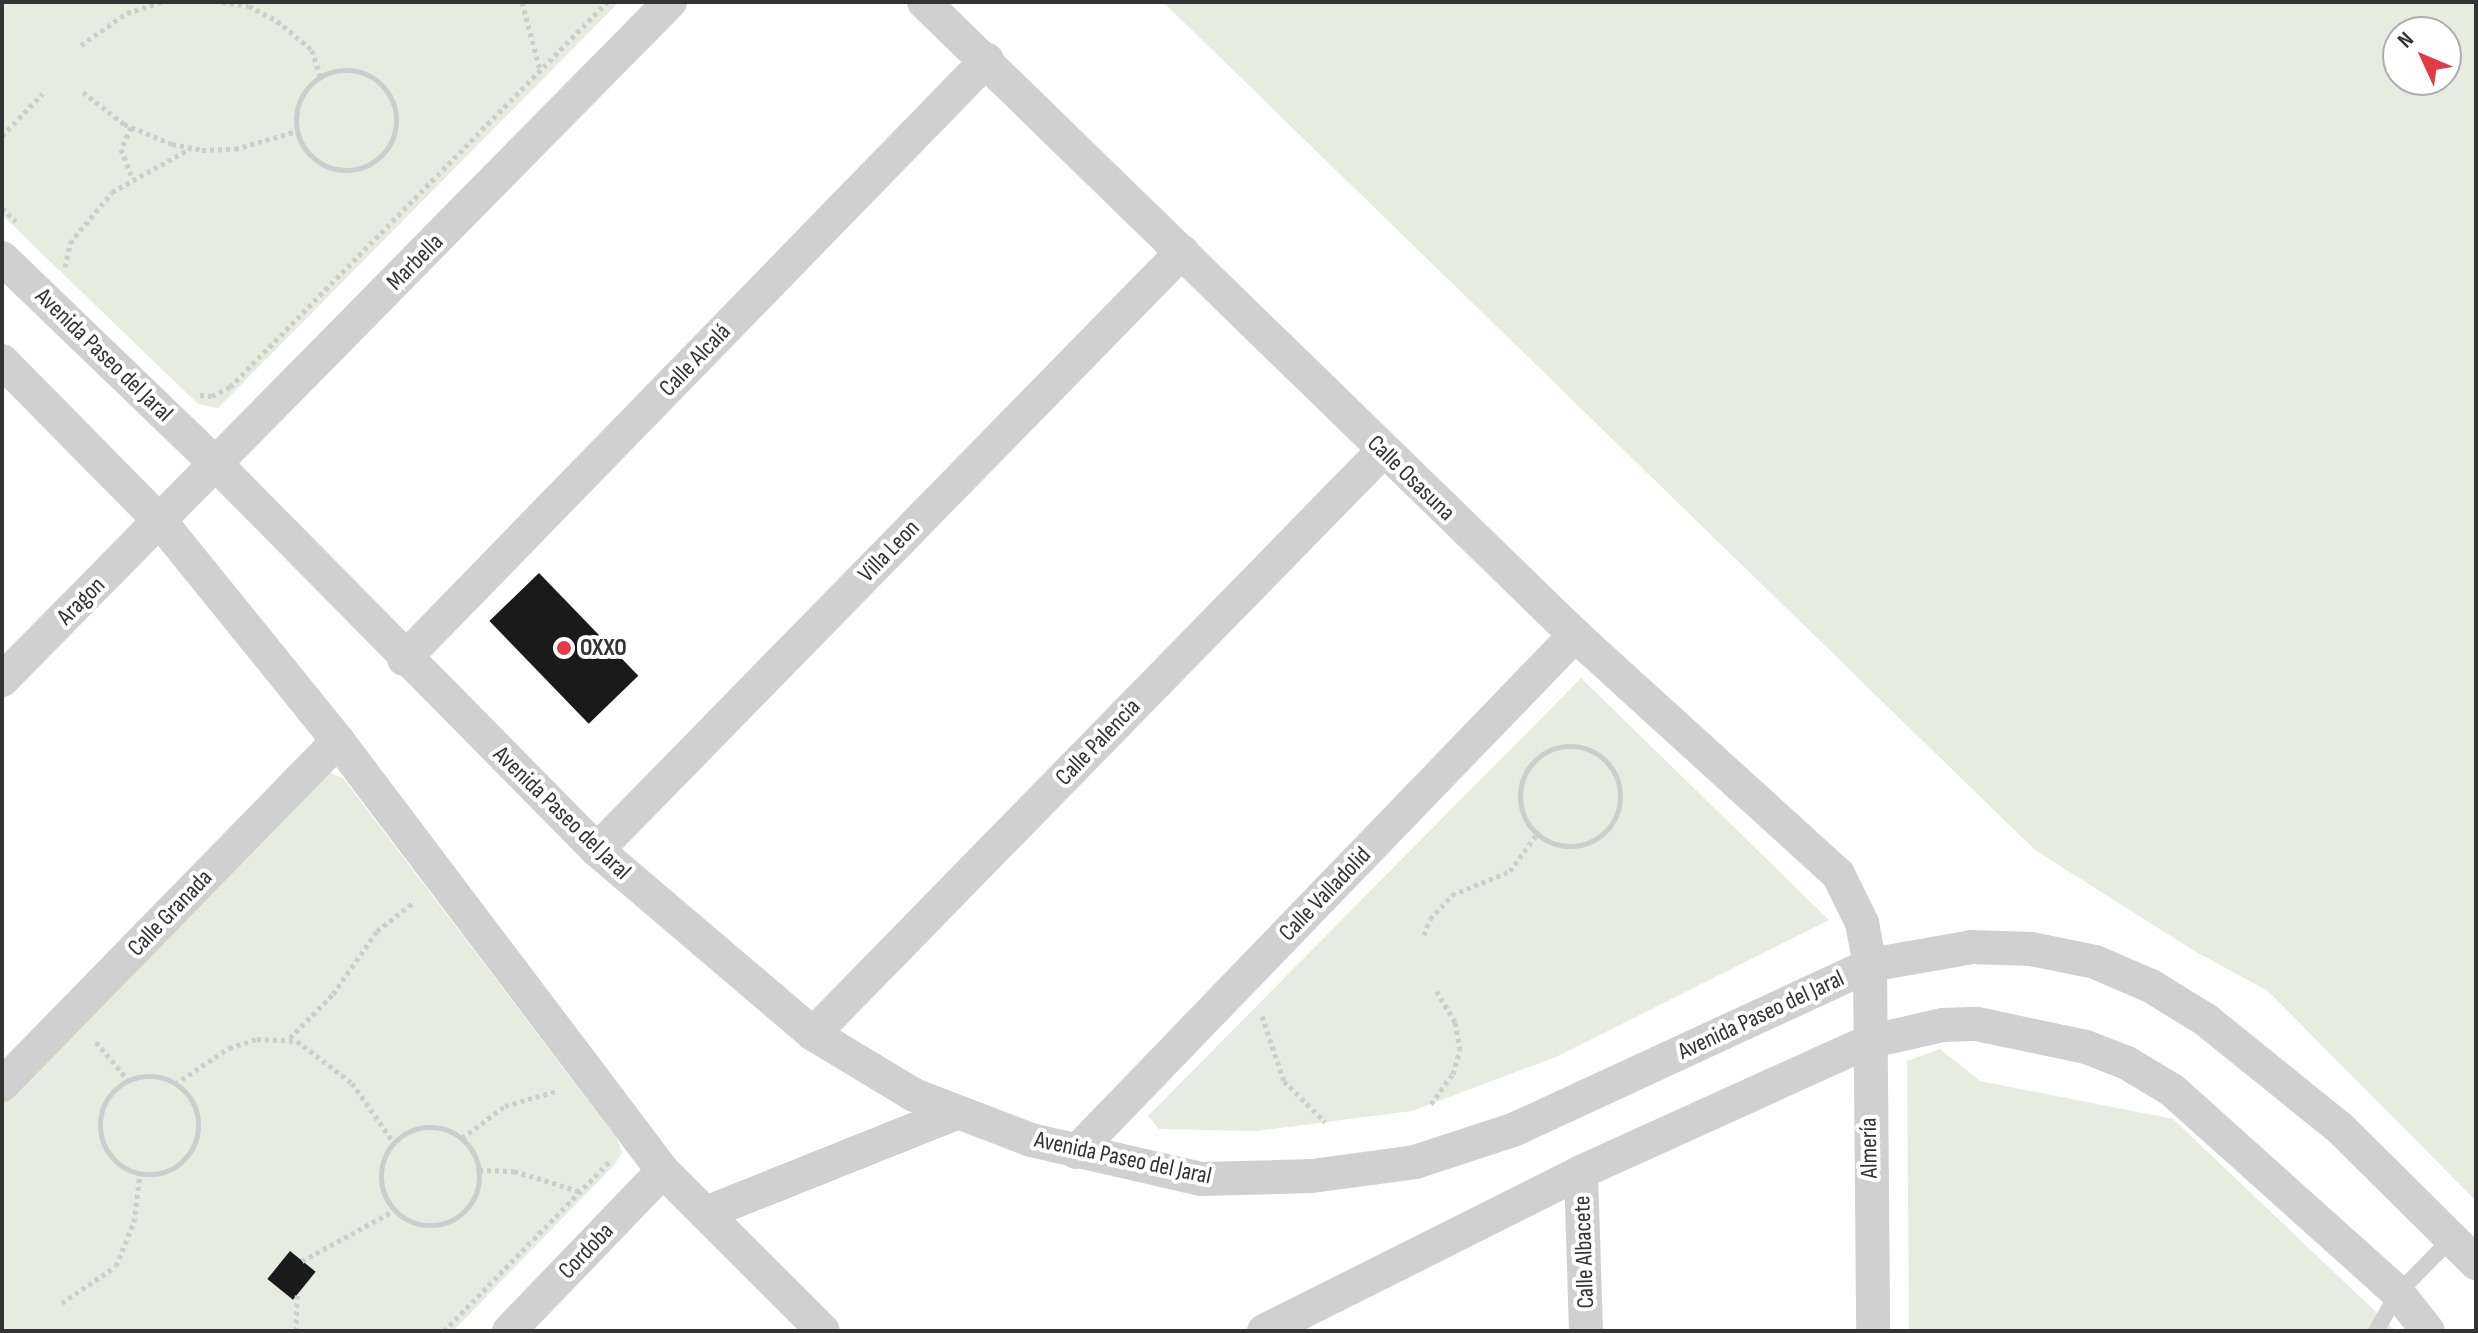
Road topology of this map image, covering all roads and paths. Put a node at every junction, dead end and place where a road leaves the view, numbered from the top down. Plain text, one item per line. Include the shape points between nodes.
1 (161, 2) edge
2 (222, 2) edge
3 (522, 2) edge
4 (607, 2) edge
5 (670, 2) edge
6 (924, 2) edge
7 (81, 45) dead end
8 (987, 60) junction
9 (540, 71) junction
10 (320, 77) junction
11 (83, 92) dead end
12 (43, 93) dead end
13 (131, 127) junction
14 (297, 131) junction
15 (2, 136) edge
16 (192, 148) junction
17 (132, 178) junction
18 (2, 208) edge
19 (23, 228) dead end
20 (1182, 252) junction
21 (2, 258) edge
22 (54, 258) dead end
23 (65, 268) junction
24 (76, 279) dead end
25 (2, 361) edge
26 (196, 394) dead end
27 (1383, 451) junction
28 (216, 464) junction
29 (160, 521) junction
30 (1575, 635) junction
31 (404, 659) junction
32 (2, 680) edge
33 (338, 741) junction
34 (1537, 834) junction
35 (597, 850) junction
36 (426, 893) dead end
37 (1424, 935) dead end
38 (1870, 965) junction
39 (1435, 989) dead end
40 (1259, 1003) dead end
41 (813, 1034) junction
42 (85, 1038) dead end
43 (290, 1039) junction
44 (1868, 1042) junction
45 (129, 1081) junction
46 (175, 1084) junction
47 (2, 1085) edge
48 (561, 1090) dead end
49 (1431, 1104) dead end
50 (958, 1112) junction
51 (1325, 1122) dead end
52 (462, 1138) junction
53 (394, 1143) junction
54 (617, 1151) dead end
55 (1076, 1152) junction
56 (479, 1170) junction
57 (663, 1171) junction
58 (1581, 1172) junction
59 (140, 1173) junction
60 (580, 1191) junction
61 (395, 1210) junction
62 (706, 1213) junction
63 (2452, 1238) junction
64 (302, 1261) dead end
65 (2476, 1263) edge
66 (2398, 1293) junction
67 (297, 1295) dead end
68 (62, 1303) dead end
69 (1320, 1317) edge
70 (296, 1331) edge
71 (444, 1331) edge
72 (509, 1331) edge
73 (823, 1331) edge
74 (1264, 1331) edge
75 (1586, 1331) edge
76 (1873, 1331) edge
77 (2376, 1331) edge
78 (2428, 1331) edge

1 - 7 path via 127,13
2 - 10 path via 249,6 277,21 312,50
3 - 9 path
4 - 9 path
5 - 28 street, Marbella
6 - 8 street, Calle Osasuna
8 - 20 street, Calle Osasuna
8 - 31 street, Calle Alcalá
9 - 26 path via 230,387 212,396
10 - 14 path via 300,100
10 - 14 path via 346,69 379,81 393,100 393,137 381,157 345,170 315,159
11 - 13 path
12 - 15 path
13 - 16 path
13 - 17 path via 121,149
14 - 16 path via 235,149
16 - 17 path
17 - 23 path via 82,223 70,243
18 - 19 path
20 - 27 street, Calle Osasuna
20 - 35 street, Villa Leon
21 - 28 street, Avenida Paseo del Jaral
22 - 23 path
23 - 24 path
25 - 29 street
27 - 30 street, Calle Osasuna
27 - 41 street, Calle Palencia
28 - 29 street, Marbella
28 - 31 street, Avenida Paseo del Jaral
29 - 32 street, Aragon
29 - 33 street
30 - 38 street, Calle Osasuna via 1838,874 1862,923
30 - 55 street, Calle Valladolid
31 - 35 street, Avenida Paseo del Jaral
33 - 47 street, Calle Granada
33 - 57 street
34 - 34 path via 1561,846 1579,845 1609,827 1619,795 1604,760 1583,748 1565,747 1547,752 1531,766 1521,786 1520,806
34 - 37 path via 1510,871 1452,895 1430,919
35 - 41 street, Avenida Paseo del Jaral
36 - 43 path via 377,931 333,994
38 - 44 street, Almería
38 - 55 street, Avenida Paseo del Jaral via 1513,1130 1415,1162 1312,1176 1201,1179
38 - 63 street, Avenida Paseo del Jaral via 1972,947 2031,949 2095,962 2151,986 2206,1020 2340,1128
39 - 49 path via 1455,1022 1460,1050 1453,1074
40 - 51 path via 1284,1081
41 - 50 street, Avenida Paseo del Jaral via 914,1095
42 - 45 path via 108,1053
43 - 46 path via 257,1039 229,1048
43 - 53 path via 310,1046 335,1066 369,1103
44 - 58 street
44 - 66 street via 1943,1025 1977,1024 2086,1047 2127,1063 2206,1117
44 - 76 street, Almería
45 - 46 path via 160,1077
45 - 59 path via 109,1097 100,1132 113,1160
46 - 59 path via 195,1109 196,1137 173,1168
48 - 52 path via 505,1106
50 - 55 street, Avenida Paseo del Jaral
50 - 62 street
52 - 53 path via 442,1127 425,1126
52 - 56 path
53 - 61 path via 383,1163 381,1182
54 - 60 path
56 - 60 path via 514,1171
56 - 61 path via 472,1201 455,1218 415,1223
57 - 62 street
57 - 72 street, Cordoba
58 - 69 street
58 - 75 street, Calle Albacete
59 - 68 path via 134,1222 116,1266
60 - 71 path
61 - 64 path
62 - 73 street
63 - 65 street, Avenida Paseo del Jaral
63 - 66 lane
66 - 77 lane
66 - 78 street
67 - 70 path
69 - 74 street

